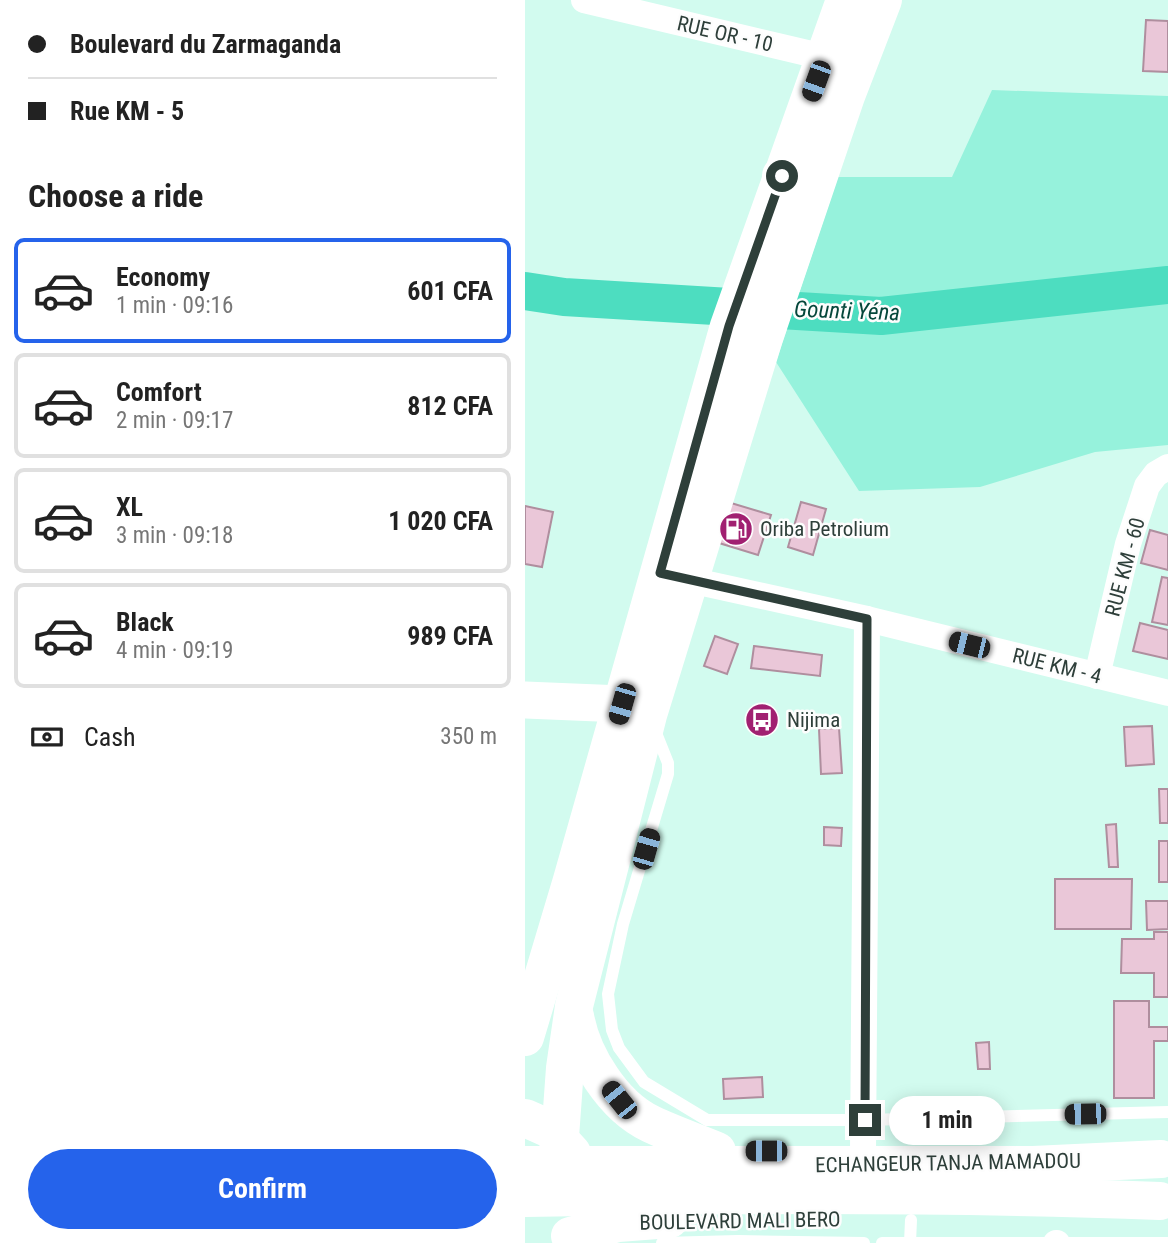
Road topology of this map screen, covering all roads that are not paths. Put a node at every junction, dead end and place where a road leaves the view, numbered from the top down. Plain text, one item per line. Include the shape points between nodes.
1 (584, 0) edge
2 (845, 0) edge
3 (883, 0) edge
4 (824, 57) junction
5 (746, 332) junction
6 (1168, 467) edge
7 (675, 577) junction
8 (867, 619) junction
9 (1097, 676) junction
10 (1168, 693) edge
11 (525, 700) edge
12 (635, 709) junction
13 (574, 1006) junction
14 (525, 1037) edge
15 (1168, 1112) edge
16 (525, 1118) edge
17 (864, 1136) junction
18 (563, 1141) junction
19 (717, 1151) junction
20 (1165, 1158) edge
21 (525, 1165) edge
22 (1034, 1181) junction
23 (525, 1198) edge
24 (1164, 1201) edge
25 (911, 1231) edge
26 (568, 1240) edge
27 (662, 1243) edge
28 (864, 1243) edge
29 (882, 1243) edge
30 (1056, 1243) edge
31 (1168, 1243) edge

1 - 4 street, RUE OR - 10
2 - 4 main road
3 - 5 main road via 783,282
4 - 5 main road via 747,270
5 - 7 main road
6 - 9 street, RUE KM - 60 via 1147,486 1128,544
7 - 8 street, RUE KM - 4
7 - 12 main road
8 - 9 street, RUE KM - 4
8 - 17 street
9 - 10 street, RUE KM - 4
11 - 12 street
12 - 13 main road
12 - 14 main road
12 - 17 lane via 665,752 668,774 623,924 608,994 618,1048 643,1082 707,1120
13 - 18 main road via 565,1068
13 - 19 main road via 591,1063 619,1100 649,1124
15 - 17 lane
16 - 18 main road via 550,1129
17 - 19 main road
17 - 20 main road
18 - 19 main road
18 - 26 main road via 583,1182 582,1211
20 - 22 main road, ECHANGEUR TANJA MAMADOU
21 - 22 main road, ECHANGEUR TANJA MAMADOU
22 - 23 main road, ECHANGEUR TANJA MAMADOU via 743,1195
22 - 24 main road, ECHANGEUR TANJA MAMADOU
24 - 25 main road, BOULEVARD MALI BERO
25 - 26 main road, BOULEVARD MALI BERO via 653,1219 618,1223
25 - 29 lane
25 - 30 lane, BOULEVARD MALI BERO
27 - 28 lane
30 - 31 lane, BOULEVARD MALI BERO

